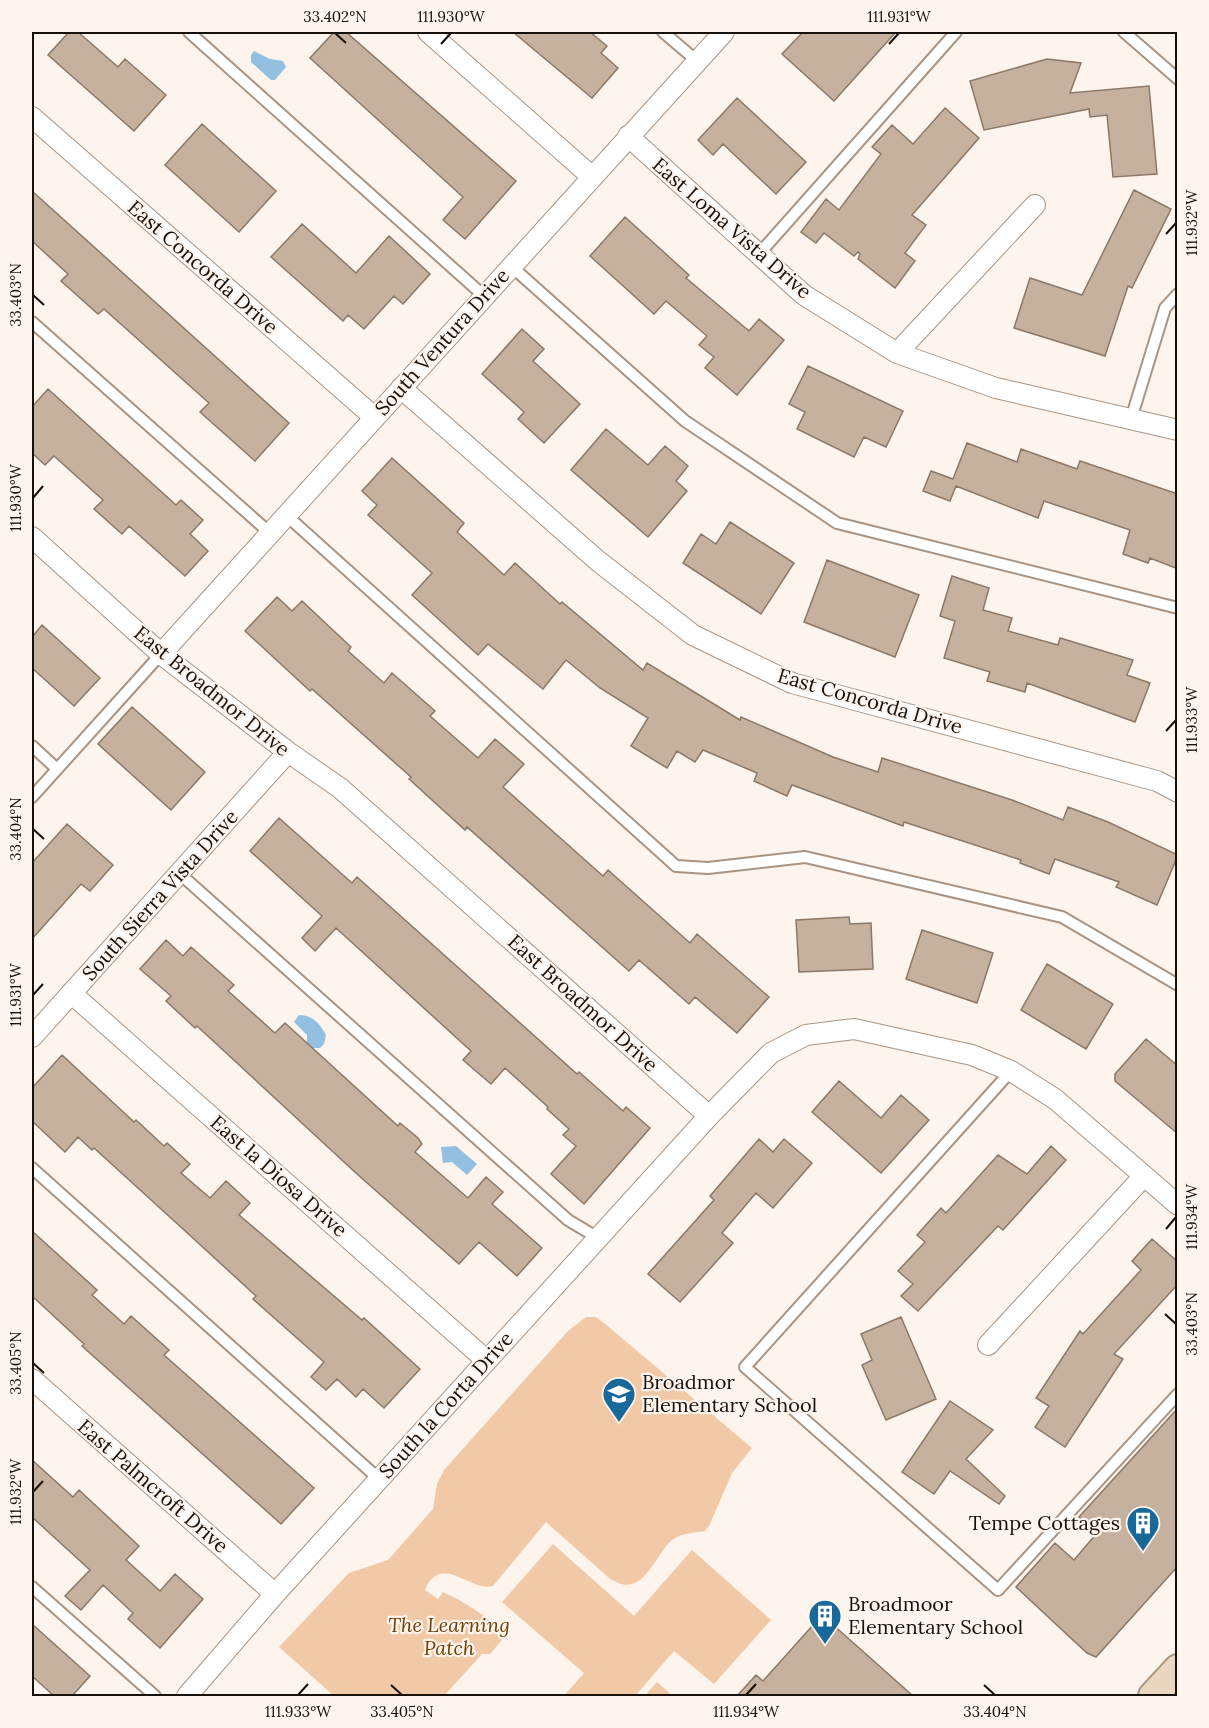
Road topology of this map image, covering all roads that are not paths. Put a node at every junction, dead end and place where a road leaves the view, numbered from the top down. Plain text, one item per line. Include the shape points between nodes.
1 (189, 32) edge
2 (428, 32) edge
3 (663, 32) edge
4 (724, 32) edge
5 (956, 32) edge
6 (1124, 32) edge
7 (697, 61) junction
8 (1178, 79) edge
9 (32, 117) edge
10 (628, 136) junction
11 (591, 176) junction
12 (1035, 205) dead end
13 (759, 254) junction
14 (511, 266) junction
15 (1178, 294) edge
16 (484, 296) junction
17 (32, 322) edge
18 (897, 353) junction
19 (401, 388) junction
20 (374, 417) junction
21 (1131, 419) junction
22 (1178, 430) edge
23 (286, 515) junction
24 (270, 533) junction
25 (32, 537) edge
26 (1178, 608) edge
27 (161, 654) junction
28 (32, 746) edge
29 (288, 752) junction
30 (57, 769) junction
31 (1178, 792) edge
32 (32, 797) edge
33 (178, 873) junction
34 (1178, 985) edge
35 (71, 993) junction
36 (32, 1037) edge
37 (1011, 1071) junction
38 (709, 1116) junction
39 (32, 1168) edge
40 (1144, 1176) junction
41 (1178, 1205) edge
42 (598, 1238) junction
43 (988, 1344) dead end
44 (486, 1360) junction
45 (32, 1379) edge
46 (1178, 1394) edge
47 (379, 1479) junction
48 (32, 1587) edge
49 (275, 1594) junction
50 (1178, 1669) edge
51 (155, 1696) edge
52 (188, 1696) edge
53 (1153, 1696) edge

1 - 16 lane
2 - 11 street
3 - 7 lane
4 - 7 street, South Ventura Drive
5 - 13 lane
6 - 8 lane
7 - 10 street, South Ventura Drive
9 - 20 street, East Concorda Drive
10 - 11 street, South Ventura Drive
10 - 13 street, East Loma Vista Drive
11 - 14 street, South Ventura Drive
12 - 18 street
13 - 18 street, East Loma Vista Drive via 804,295
14 - 16 street, South Ventura Drive
14 - 26 lane via 685,421 837,523
15 - 21 lane via 1165,308
16 - 19 street, South Ventura Drive
17 - 24 lane
18 - 21 street, East Loma Vista Drive via 996,388
19 - 20 street, South Ventura Drive
19 - 31 street, East Concorda Drive via 598,561 693,635 792,682 1157,781
20 - 23 street, South Ventura Drive
21 - 22 street, East Loma Vista Drive
23 - 24 street, South Ventura Drive
23 - 34 lane via 676,866 708,868 805,857 1062,917
24 - 27 street, South Ventura Drive
25 - 27 street, East Broadmor Drive
27 - 29 street, East Broadmor Drive
27 - 30 lane
28 - 30 lane
29 - 33 street, South Sierra Vista Drive
29 - 38 street, East Broadmor Drive via 340,788
30 - 32 lane
33 - 35 street, South Sierra Vista Drive
33 - 42 lane via 568,1220
35 - 36 street, South Sierra Vista Drive
35 - 44 street, East la Diosa Drive
37 - 38 street via 972,1055 854,1029 806,1035 771,1053
37 - 40 street via 1055,1099
37 - 46 lane via 745,1367 998,1590
38 - 42 street, South la Corta Drive
39 - 47 lane
40 - 41 street
40 - 43 street
42 - 44 street, South la Corta Drive
44 - 47 street, South la Corta Drive
45 - 49 street, East Palmcroft Drive
47 - 49 street, South la Corta Drive
48 - 51 lane
49 - 52 street, South la Corta Drive
50 - 53 street

